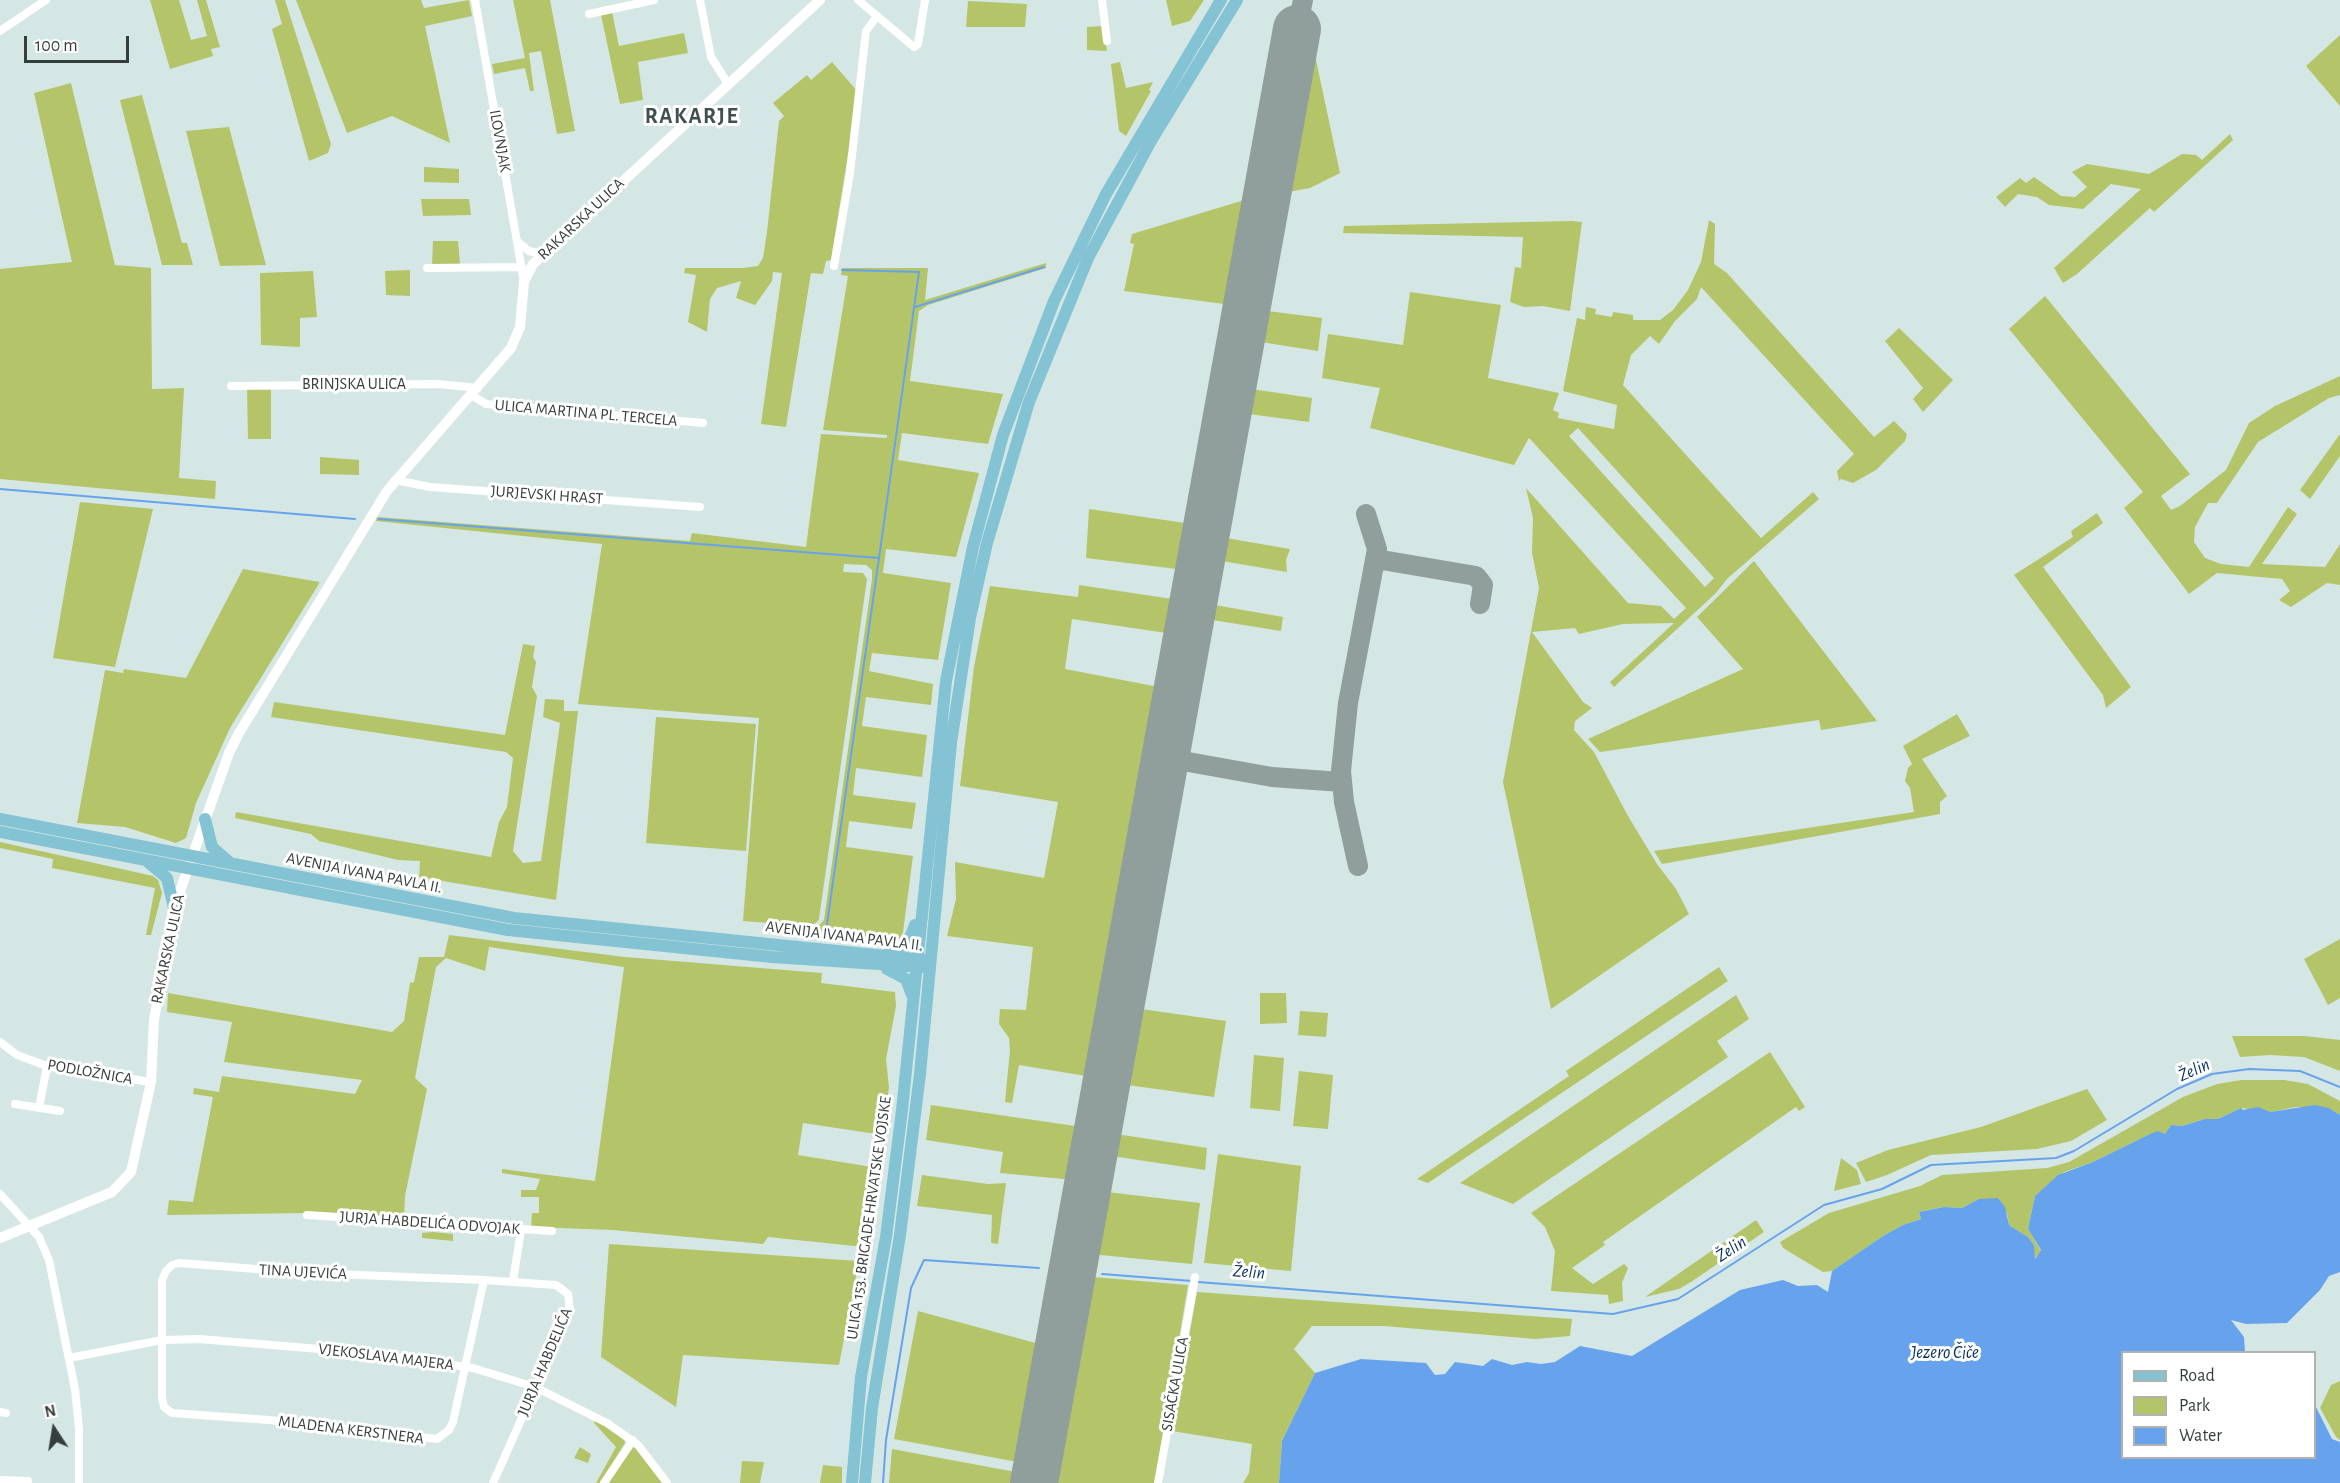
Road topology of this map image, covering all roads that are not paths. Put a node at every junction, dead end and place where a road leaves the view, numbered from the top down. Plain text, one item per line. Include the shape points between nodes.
1 (46, 0) edge
2 (475, 0) edge
3 (654, 0) edge
4 (700, 0) edge
5 (820, 0) edge
6 (858, 0) edge
7 (925, 0) edge
8 (1102, 0) edge
9 (1221, 0) edge
10 (1237, 0) edge
11 (589, 14) dead end
12 (878, 16) junction
13 (0, 32) edge
14 (1107, 40) dead end
15 (728, 84) junction
16 (518, 242) junction
17 (542, 254) junction
18 (834, 266) dead end
19 (522, 267) junction
20 (427, 268) dead end
21 (524, 282) junction
22 (231, 386) dead end
23 (474, 391) junction
24 (703, 423) dead end
25 (395, 480) junction
26 (700, 507) dead end
27 (0, 819) edge
28 (205, 819) junction
29 (0, 832) edge
30 (143, 860) junction
31 (190, 863) junction
32 (232, 865) junction
33 (174, 908) junction
34 (922, 910) junction
35 (882, 954) junction
36 (860, 963) junction
37 (917, 963) junction
38 (931, 964) junction
39 (913, 1002) junction
40 (0, 1042) edge
41 (47, 1066) junction
42 (151, 1082) junction
43 (15, 1104) dead end
44 (39, 1108) junction
45 (60, 1111) dead end
46 (0, 1194) edge
47 (307, 1215) dead end
48 (30, 1226) junction
49 (521, 1230) junction
50 (552, 1231) dead end
51 (0, 1238) edge
52 (1195, 1277) dead end
53 (484, 1280) junction
54 (513, 1281) junction
55 (162, 1340) junction
56 (69, 1358) junction
57 (465, 1366) junction
58 (535, 1388) junction
59 (633, 1440) junction
60 (0, 1480) edge
61 (28, 1481) dead end
62 (79, 1483) edge
63 (493, 1483) edge
64 (604, 1483) edge
65 (666, 1483) edge
66 (852, 1483) edge
67 (865, 1483) edge
68 (1158, 1483) edge

1 - 13 street
2 - 16 street, ILOVNJAK
3 - 11 street
4 - 15 street via 711,57
5 - 15 main road, RAKARSKA ULICA
6 - 12 street
7 - 12 street via 916,46
8 - 14 street
9 - 34 main road via 1139,135 1078,249 1003,435 973,547 946,681
10 - 38 main road, ULICA 153. BRIGADE HRVATSKE VOJSKE via 1152,139 1088,258 1058,328 1010,462 970,618 959,686
12 - 18 street via 866,32 850,173
15 - 17 main road, RAKARSKA ULICA
16 - 17 street via 529,251
16 - 19 street, ILOVNJAK
17 - 21 main road, RAKARSKA ULICA
19 - 20 street
19 - 21 street, ILOVNJAK
21 - 23 main road, RAKARSKA ULICA via 518,336
22 - 23 street, BRINJSKA ULICA via 438,384
23 - 24 street, ULICA MARTINA PL. TERCELA via 486,404
23 - 25 main road, RAKARSKA ULICA
25 - 26 street, JURJEVSKI HRAST via 421,486
25 - 28 main road, RAKARSKA ULICA via 239,733
27 - 31 main road, AVENIJA IVANA PAVLA II.
28 - 31 main road, RAKARSKA ULICA
28 - 32 main road via 212,847
29 - 30 main road, AVENIJA IVANA PAVLA II.
30 - 31 main road, AVENIJA IVANA PAVLA II.
30 - 33 main road via 167,878
31 - 32 main road, AVENIJA IVANA PAVLA II.
31 - 33 main road, RAKARSKA ULICA
31 - 36 main road, AVENIJA IVANA PAVLA II. via 508,930
32 - 35 main road, AVENIJA IVANA PAVLA II. via 514,918
33 - 42 main road, RAKARSKA ULICA via 155,1015
34 - 35 main road via 907,946
34 - 37 main road, ULICA 153. BRIGADE HRVATSKE VOJSKE
35 - 37 main road, AVENIJA IVANA PAVLA II.
36 - 37 main road, AVENIJA IVANA PAVLA II.
36 - 39 main road via 898,973 909,984
37 - 38 main road, AVENIJA IVANA PAVLA II.
37 - 39 main road, ULICA 153. BRIGADE HRVATSKE VOJSKE
38 - 67 main road, ULICA 153. BRIGADE HRVATSKE VOJSKE via 902,1223 872,1407
39 - 66 main road, ULICA 153. BRIGADE HRVATSKE VOJSKE via 886,1237 859,1397
40 - 41 street, PODLOŽNICA via 17,1055
41 - 42 street, PODLOŽNICA
41 - 44 street
42 - 48 main road, RAKARSKA ULICA via 134,1163 126,1179 106,1195
43 - 44 street
44 - 45 street
46 - 48 street
47 - 49 street, JURJA HABDELIĆA ODVOJAK
48 - 51 main road, RAKARSKA ULICA
48 - 56 street via 49,1260
49 - 50 street, JURJA HABDELIĆA ODVOJAK
49 - 54 street
52 - 68 street, SISAČKA ULICA
53 - 54 street, TINA UJEVIĆA
53 - 55 street, TINA UJEVIĆA via 179,1263 164,1274
53 - 57 street, MLADENA KERSTNERA
54 - 58 street, JURJA HABDELIĆA via 556,1285 566,1291 570,1302
55 - 56 street, VJEKOSLAVA MAJERA
55 - 57 street, VJEKOSLAVA MAJERA via 200,1339 341,1350
55 - 57 street, MLADENA KERSTNERA via 162,1403 172,1413 289,1422 430,1440 449,1430
56 - 62 street via 79,1426
57 - 58 street, VJEKOSLAVA MAJERA
58 - 59 street, VJEKOSLAVA MAJERA via 594,1415
58 - 63 street, JURJA HABDELIĆA
59 - 64 street
59 - 65 street, VJEKOSLAVA MAJERA
60 - 61 street

